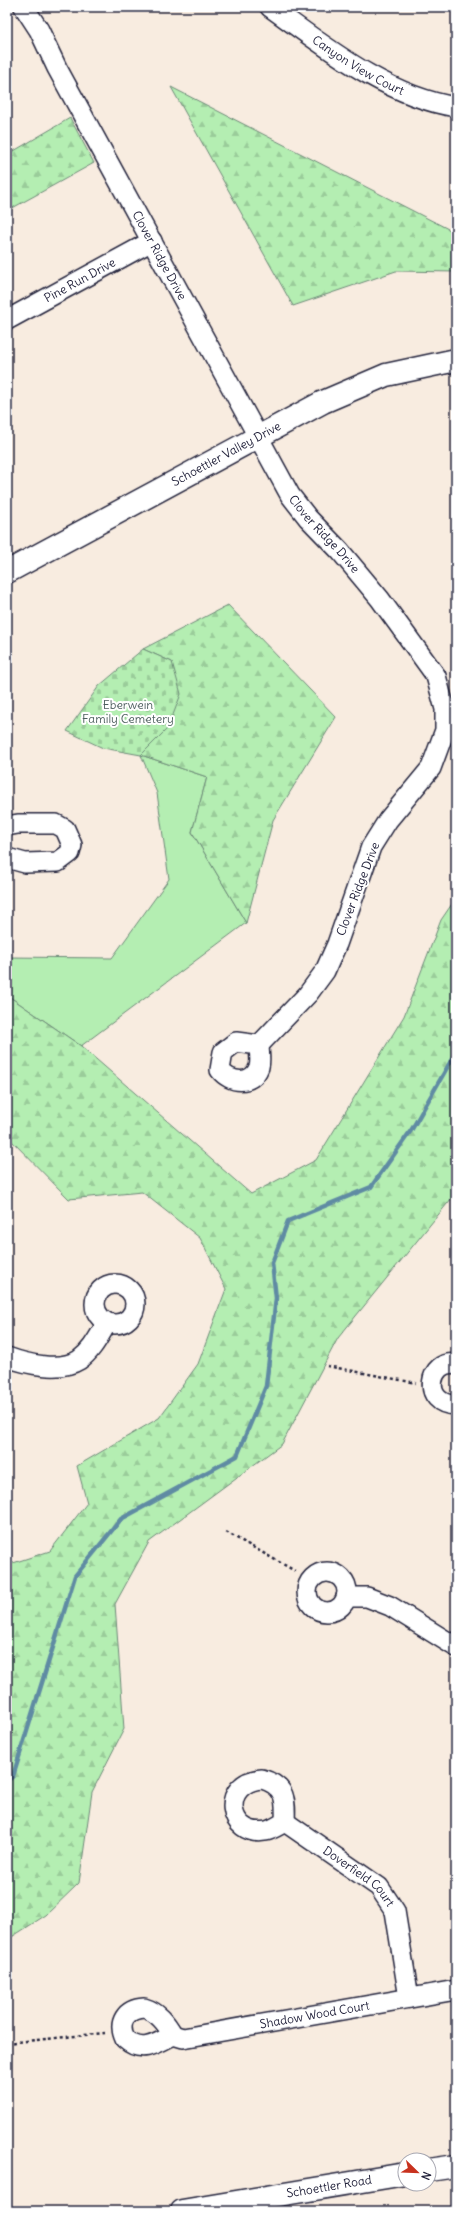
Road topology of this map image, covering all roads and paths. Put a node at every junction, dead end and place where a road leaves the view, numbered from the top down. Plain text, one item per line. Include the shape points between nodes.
1 (24, 7) edge
2 (270, 7) edge
3 (456, 107) edge
4 (152, 241) junction
5 (7, 320) edge
6 (456, 360) edge
7 (258, 436) junction
8 (7, 572) edge
9 (451, 730) edge
10 (7, 826) edge
11 (7, 858) edge
12 (259, 1045) dead end
13 (107, 1323) dead end
14 (7, 1358) edge
15 (456, 1364) edge
16 (328, 1366) dead end
17 (416, 1383) dead end
18 (456, 1405) edge
19 (226, 1532) dead end
20 (295, 1571) dead end
21 (346, 1597) dead end
22 (456, 1647) edge
23 (285, 1822) dead end
24 (456, 1990) edge
25 (409, 1998) junction
26 (105, 2033) dead end
27 (173, 2035) dead end
28 (7, 2043) edge
29 (456, 2166) edge
30 (437, 2169) edge
31 (397, 2175) edge
32 (182, 2211) edge

1 - 4 street, Clover Ridge Drive via 39,30 57,68
2 - 3 street, Canyon View Court via 368,74 423,99
4 - 5 street, Pine Run Drive
4 - 7 street, Clover Ridge Drive
6 - 7 street, Schoettler Valley Drive via 386,375 322,402
7 - 8 street, Schoettler Valley Drive
7 - 9 street, Clover Ridge Drive via 290,495 380,598 436,676
9 - 12 street, Clover Ridge Drive via 431,768 388,820 372,847 325,971 308,994
10 - 11 street via 56,824 65,829 72,845 70,853 58,862 25,863
13 - 14 street via 91,1348 78,1360 42,1366
15 - 18 street via 440,1368 432,1380 433,1392 439,1400
16 - 17 path
19 - 20 path
21 - 22 street via 367,1597 390,1606
23 - 25 street, Doverfield Court via 379,1887 396,1911
24 - 25 street, Shadow Wood Court
25 - 27 street, Shadow Wood Court via 183,2038
26 - 28 path
29 - 30 street
31 - 32 street, Schoettler Road

